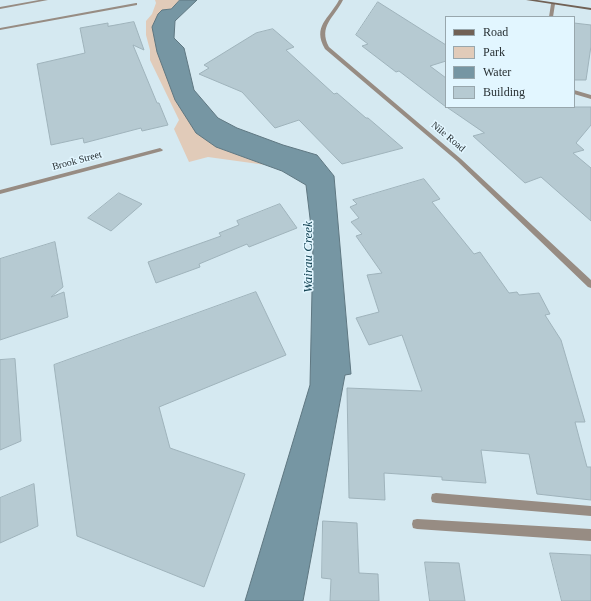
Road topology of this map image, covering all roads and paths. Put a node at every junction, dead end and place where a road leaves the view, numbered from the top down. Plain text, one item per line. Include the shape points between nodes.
1 (46, 0) edge
2 (340, 0) edge
3 (528, 0) edge
4 (136, 4) dead end
5 (552, 4) junction
6 (0, 8) edge
7 (591, 9) edge
8 (551, 16) edge
9 (0, 29) edge
10 (575, 92) edge
11 (591, 97) edge
12 (160, 150) dead end
13 (0, 192) edge
14 (591, 285) edge
15 (436, 498) dead end
16 (591, 511) edge
17 (417, 524) dead end
18 (591, 535) edge

1 - 6 street
2 - 14 street, Nile Road via 322,29 322,38 327,48 459,160
3 - 5 main road
4 - 9 street
5 - 7 main road
5 - 8 street
10 - 11 street
12 - 13 street, Brook Street
15 - 16 street
17 - 18 street

